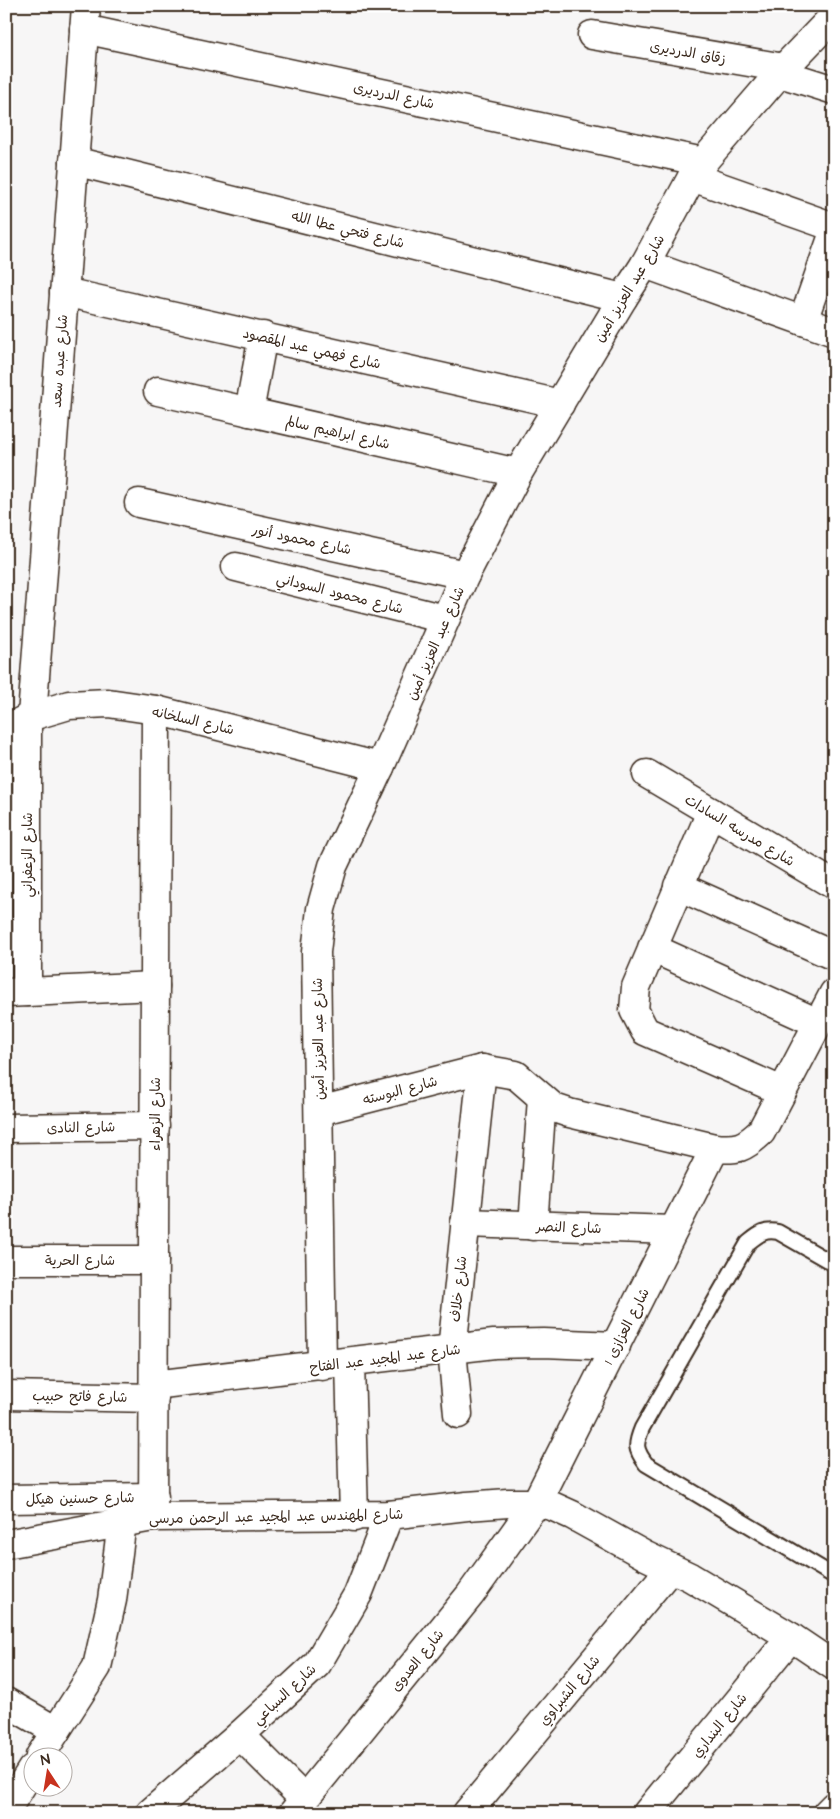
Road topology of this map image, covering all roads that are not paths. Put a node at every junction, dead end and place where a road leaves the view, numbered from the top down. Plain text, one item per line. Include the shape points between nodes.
1 (834, 16) edge
2 (85, 17) edge
3 (592, 35) dead end
4 (782, 70) junction
5 (834, 90) edge
6 (74, 161) junction
7 (697, 169) junction
8 (834, 227) edge
9 (834, 232) edge
10 (645, 264) junction
11 (64, 292) junction
12 (623, 298) junction
13 (803, 321) junction
14 (834, 332) edge
15 (263, 336) junction
16 (158, 391) dead end
17 (560, 404) junction
18 (248, 412) junction
19 (518, 472) junction
20 (138, 503) dead end
21 (236, 567) dead end
22 (465, 575) junction
23 (445, 619) junction
24 (156, 710) junction
25 (22, 721) edge
26 (380, 766) junction
27 (647, 774) dead end
28 (711, 812) junction
29 (834, 885) edge
30 (678, 886) junction
31 (652, 948) junction
32 (834, 956) edge
33 (155, 986) junction
34 (16, 993) edge
35 (834, 993) edge
36 (818, 1022) junction
37 (482, 1069) junction
38 (782, 1091) junction
39 (542, 1098) junction
40 (319, 1112) junction
41 (155, 1126) junction
42 (6, 1128) edge
43 (714, 1148) junction
44 (465, 1223) junction
45 (533, 1226) junction
46 (673, 1230) junction
47 (6, 1260) edge
48 (154, 1260) junction
49 (834, 1264) edge
50 (616, 1346) junction
51 (452, 1350) junction
52 (350, 1362) junction
53 (322, 1366) junction
54 (154, 1391) junction
55 (6, 1395) edge
56 (458, 1414) dead end
57 (6, 1499) edge
58 (536, 1503) junction
59 (153, 1507) junction
60 (354, 1516) junction
61 (389, 1516) junction
62 (122, 1522) junction
63 (6, 1544) edge
64 (671, 1568) junction
65 (834, 1576) edge
66 (790, 1637) junction
67 (834, 1666) edge
68 (6, 1702) edge
69 (56, 1731) junction
70 (240, 1735) junction
71 (46, 1746) edge
72 (22, 1788) edge
73 (13, 1806) edge
74 (298, 1806) edge
75 (834, 1806) edge
76 (150, 1813) edge
77 (467, 1813) edge
78 (647, 1813) edge
79 (828, 1813) edge

1 - 4 street, شارع عبد العزيز أمين
2 - 6 street, شارع عبده سعد
2 - 7 street, شارع الدرديرى
3 - 4 street, زقاق الدرديرى
4 - 5 street
4 - 7 street, شارع عبد العزيز أمين
6 - 11 street, شارع عبده سعد
6 - 12 street, شارع فتحي عطا الله
7 - 8 street, شارع الدرديرى
7 - 10 street, شارع عبد العزيز أمين
9 - 13 street
10 - 12 street, شارع عبد العزيز أمين
10 - 13 street
11 - 15 street, شارع فهمي عبد المقصود
11 - 25 street, شارع عبده سعد
12 - 17 street, شارع عبد العزيز أمين
13 - 14 street
15 - 17 street, شارع فهمي عبد المقصود
15 - 18 street
16 - 18 street, شارع ابراهيم سالم
17 - 19 street, شارع عبد العزيز أمين
18 - 19 street, شارع ابراهيم سالم
19 - 22 street, شارع عبد العزيز أمين
20 - 22 street, شارع محمود أنور
21 - 23 street, شارع محمود السوداني
22 - 23 street, شارع عبد العزيز أمين
23 - 26 street, شارع عبد العزيز أمين
24 - 25 street, شارع السلخانه via 108,703 69,705
24 - 26 street, شارع السلخانه
24 - 33 street, شارع الزهراء
25 - 34 street, شارع الزعفراني
26 - 40 street, شارع عبد العزيز أمين via 333,866 321,909 316,952
27 - 28 street, شارع مدرسه السادات
28 - 29 street, شارع مدرسه السادات
28 - 30 street
30 - 31 street
30 - 32 street
31 - 36 street
31 - 38 street via 635,994 634,1010 644,1031
33 - 34 street
33 - 41 street, شارع الزهراء
35 - 36 street
36 - 38 street
37 - 39 street via 516,1075
37 - 40 street, شارع البوسته
37 - 44 street, شارع خلاف
38 - 43 street via 761,1132 748,1144 732,1150
39 - 43 street via 554,1108 569,1113
39 - 45 street
40 - 53 street, شارع عبد العزيز أمين
41 - 42 street, شارع النادى
41 - 48 street, شارع الزهراء
43 - 46 street, شارع العزازى 1
44 - 45 street, شارع النصر
44 - 51 street, شارع خلاف
45 - 46 street, شارع النصر
46 - 50 street, شارع العزازى 1
47 - 48 street, شارع الحرية
48 - 54 street, شارع الزهراء
49 - 65 lane via 778,1232 761,1232 748,1244 636,1442 638,1453 646,1464
50 - 51 street, شارع عبد المجيد عبد الفتاح via 494,1344
50 - 58 street, شارع العزازى 1
51 - 52 street, شارع عبد المجيد عبد الفتاح
51 - 56 street, شارع خلاف
52 - 53 street, شارع عبد المجيد عبد الفتاح
52 - 60 street
53 - 54 street, شارع عبد المجيد عبد الفتاح
54 - 55 street, شارع فاتح حبيب
54 - 59 street, شارع الزهراء
57 - 59 street, شارع حسنين هيكل
58 - 61 street, شارع المهندس عبد المجيد عبد الرحمن مرسى
58 - 64 street, شارع المهندس عبد المجيد عبد الرحمن مرسى via 572,1515
58 - 74 street, شارع العدوى via 470,1595
59 - 60 street, شارع المهندس عبد المجيد عبد الرحمن مرسى
59 - 62 street, شارع المهندس عبد المجيد عبد الرحمن مرسى
60 - 61 street, شارع المهندس عبد المجيد عبد الرحمن مرسى
61 - 70 street, شارع السباعي via 358,1594 317,1664
62 - 63 street, شارع المهندس عبد المجيد عبد الرحمن مرسى
62 - 69 street via 112,1600 97,1667
64 - 66 street, شارع المهندس عبد المجيد عبد الرحمن مرسى
64 - 77 street, شارع الشبراوي
66 - 67 street, شارع المهندس عبد المجيد عبد الرحمن مرسى
66 - 78 street, شارع البنداري
68 - 69 street
69 - 71 street
70 - 74 street
70 - 76 street, شارع السباعي
72 - 73 street
75 - 79 street

